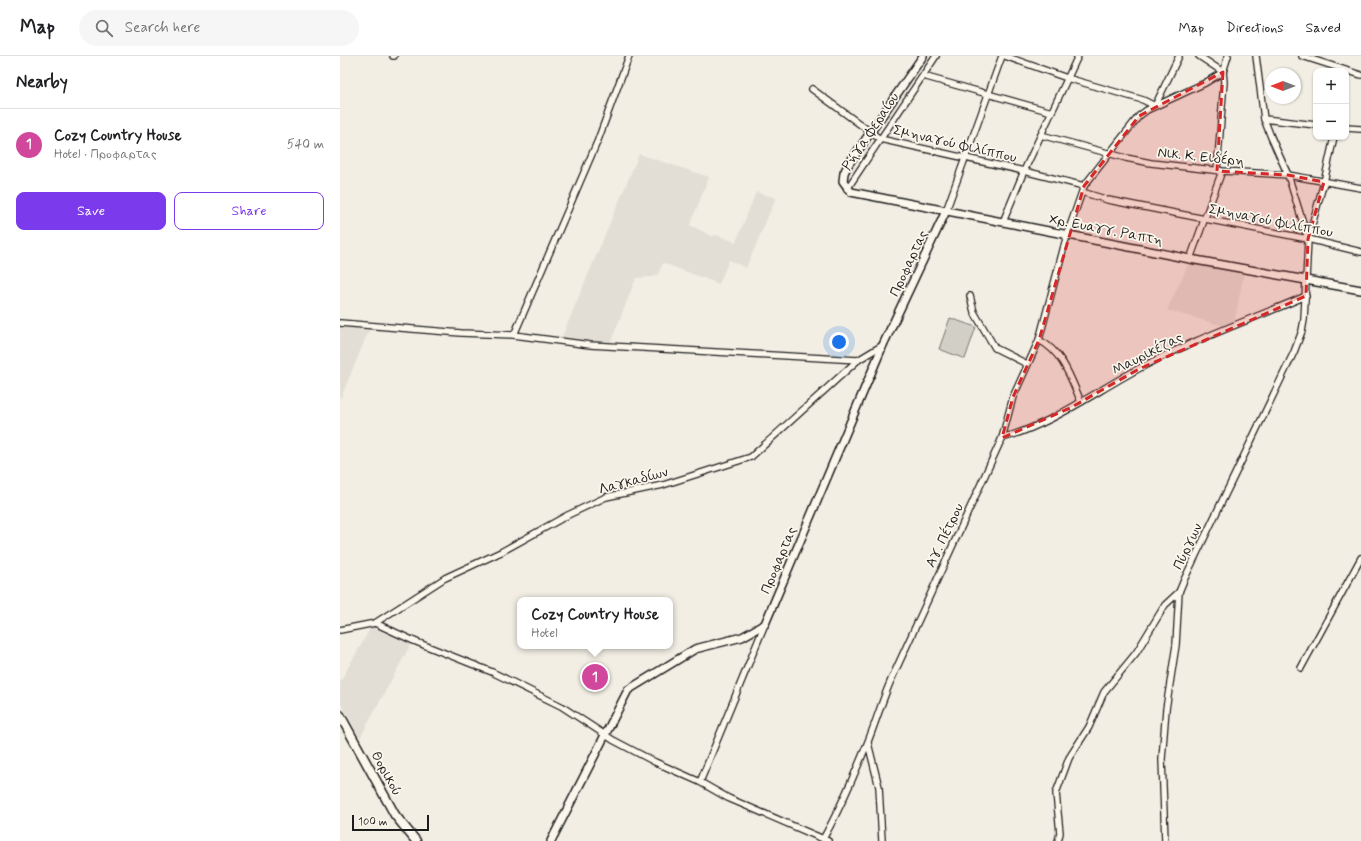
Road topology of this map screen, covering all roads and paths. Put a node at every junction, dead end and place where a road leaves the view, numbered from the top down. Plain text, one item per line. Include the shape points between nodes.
1 (628, 56) edge
2 (923, 56) edge
3 (936, 56) edge
4 (1004, 56) edge
5 (1078, 56) edge
6 (1179, 56) edge
7 (1199, 56) edge
8 (1228, 56) edge
9 (1256, 56) edge
10 (1302, 56) edge
11 (1314, 58) edge
12 (1223, 72) junction
13 (1361, 75) edge
14 (923, 76) junction
15 (1067, 78) junction
16 (812, 89) dead end
17 (989, 95) junction
18 (1155, 106) junction
19 (1052, 112) junction
20 (1264, 119) junction
21 (1313, 125) edge
22 (1349, 128) edge
23 (1361, 129) edge
24 (872, 132) junction
25 (1041, 135) junction
26 (880, 139) junction
27 (1333, 140) edge
28 (1110, 154) junction
29 (964, 159) junction
30 (1024, 171) junction
31 (1220, 171) junction
32 (1288, 175) junction
33 (1324, 182) junction
34 (1361, 188) edge
35 (847, 189) junction
36 (1083, 189) junction
37 (946, 211) junction
38 (1204, 219) junction
39 (1003, 222) junction
40 (1068, 235) junction
41 (1308, 239) junction
42 (1361, 252) edge
43 (1190, 259) junction
44 (1306, 280) junction
45 (1361, 290) edge
46 (970, 296) dead end
47 (1306, 296) junction
48 (340, 323) edge
49 (514, 335) junction
50 (1039, 340) junction
51 (883, 345) junction
52 (858, 360) junction
53 (1027, 364) junction
54 (1081, 402) junction
55 (1002, 438) junction
56 (1361, 558) edge
57 (1179, 592) junction
58 (375, 623) junction
59 (765, 624) junction
60 (340, 630) edge
61 (1301, 668) dead end
62 (340, 715) edge
63 (604, 735) junction
64 (868, 743) junction
65 (700, 782) junction
66 (826, 840) edge
67 (416, 841) edge
68 (551, 841) edge
69 (882, 841) edge
70 (1058, 841) edge
71 (1165, 841) edge

1 - 49 street via 598,140
2 - 24 street, Ρήγα Φεραίου
3 - 14 street, Ρήγα Φεραίου
4 - 15 street
4 - 17 street
5 - 15 street
6 - 18 street
7 - 12 street
8 - 12 street
9 - 20 street
10 - 11 street
11 - 13 street
12 - 18 street
12 - 31 street
14 - 17 street
14 - 26 street, Ρήγα Φεραίου
15 - 18 street via 1143,100
15 - 19 street
16 - 24 street, Σμηναγού Φιλίππου
17 - 19 street
17 - 29 street
18 - 28 street via 1139,116
19 - 25 street
20 - 21 street
20 - 32 street
22 - 23 street
24 - 26 street, Σμηναγού Φιλίππου
24 - 35 street, Ρήγα Φεραίου via 844,173 843,181
25 - 28 street, Νικ. Κ. Ειδέρη
25 - 30 street
26 - 29 street, Σμηναγού Φιλίππου
26 - 35 street, Ρήγα Φεραίου
27 - 33 street
28 - 31 street, Νικ. Κ. Ειδέρη via 1151,163
28 - 36 street
29 - 30 street, Σμηναγού Φιλίππου
29 - 37 street
30 - 36 street, Σμηναγού Φιλίππου
30 - 39 street
31 - 32 street, Νικ. Κ. Ειδέρη
31 - 38 street
32 - 33 street, Νικ. Κ. Ειδέρη
32 - 41 street
33 - 34 street, Νικ. Κ. Ειδέρη
33 - 41 street
35 - 37 street, Χρ. Ευαγγ. Ραπτη via 863,195
36 - 38 street, Σμηναγού Φιλίππου via 1108,200
36 - 40 street, Αγ. Πέτρου
37 - 39 street, Χρ. Ευαγγ. Ραπτη
37 - 51 street, Προφαρτας
38 - 41 street, Σμηναγού Φιλίππου
38 - 43 street
39 - 40 street, Χρ. Ευαγγ. Ραπτη
40 - 43 street, Χρ. Ευαγγ. Ραπτη
40 - 50 street, Αγ. Πέτρου
41 - 42 street, Σμηναγού Φιλίππου
41 - 44 street, Πύργων
43 - 44 street, Χρ. Ευαγγ. Ραπτη
44 - 45 street, Χρ. Ευαγγ. Ραπτη
44 - 47 street, Πύργων
46 - 53 street via 974,312 995,348
47 - 54 street, Μαυρικέζας via 1209,336 1139,369
47 - 57 street, Πύργων via 1302,331 1294,352
48 - 49 street via 453,333
49 - 52 street via 590,346
50 - 53 street, Αγ. Πέτρου
50 - 54 street via 1053,349 1066,369
51 - 52 street, Λαγκαδίων
51 - 59 street, Προφαρτας
52 - 58 street, Λαγκαδίων via 751,458 663,485 606,497 445,578
53 - 55 street, Αγ. Πέτρου via 1013,397
54 - 55 street, Μαυρικέζας via 1014,435
55 - 64 street, Αγ. Πέτρου via 892,678
56 - 61 street
57 - 70 street via 1165,605 1136,653 1104,692 1089,727 1069,758 1056,793 1060,832
57 - 71 street, Πύργων via 1176,645 1166,709 1162,759
58 - 60 street
58 - 63 street via 509,680 561,706
59 - 63 street via 742,637 695,649 628,690
59 - 65 street
62 - 67 main road, Θορικού via 396,815
63 - 65 street
63 - 68 street
64 - 66 street, Αγ. Πέτρου
64 - 69 street via 878,787
65 - 66 street via 728,798

